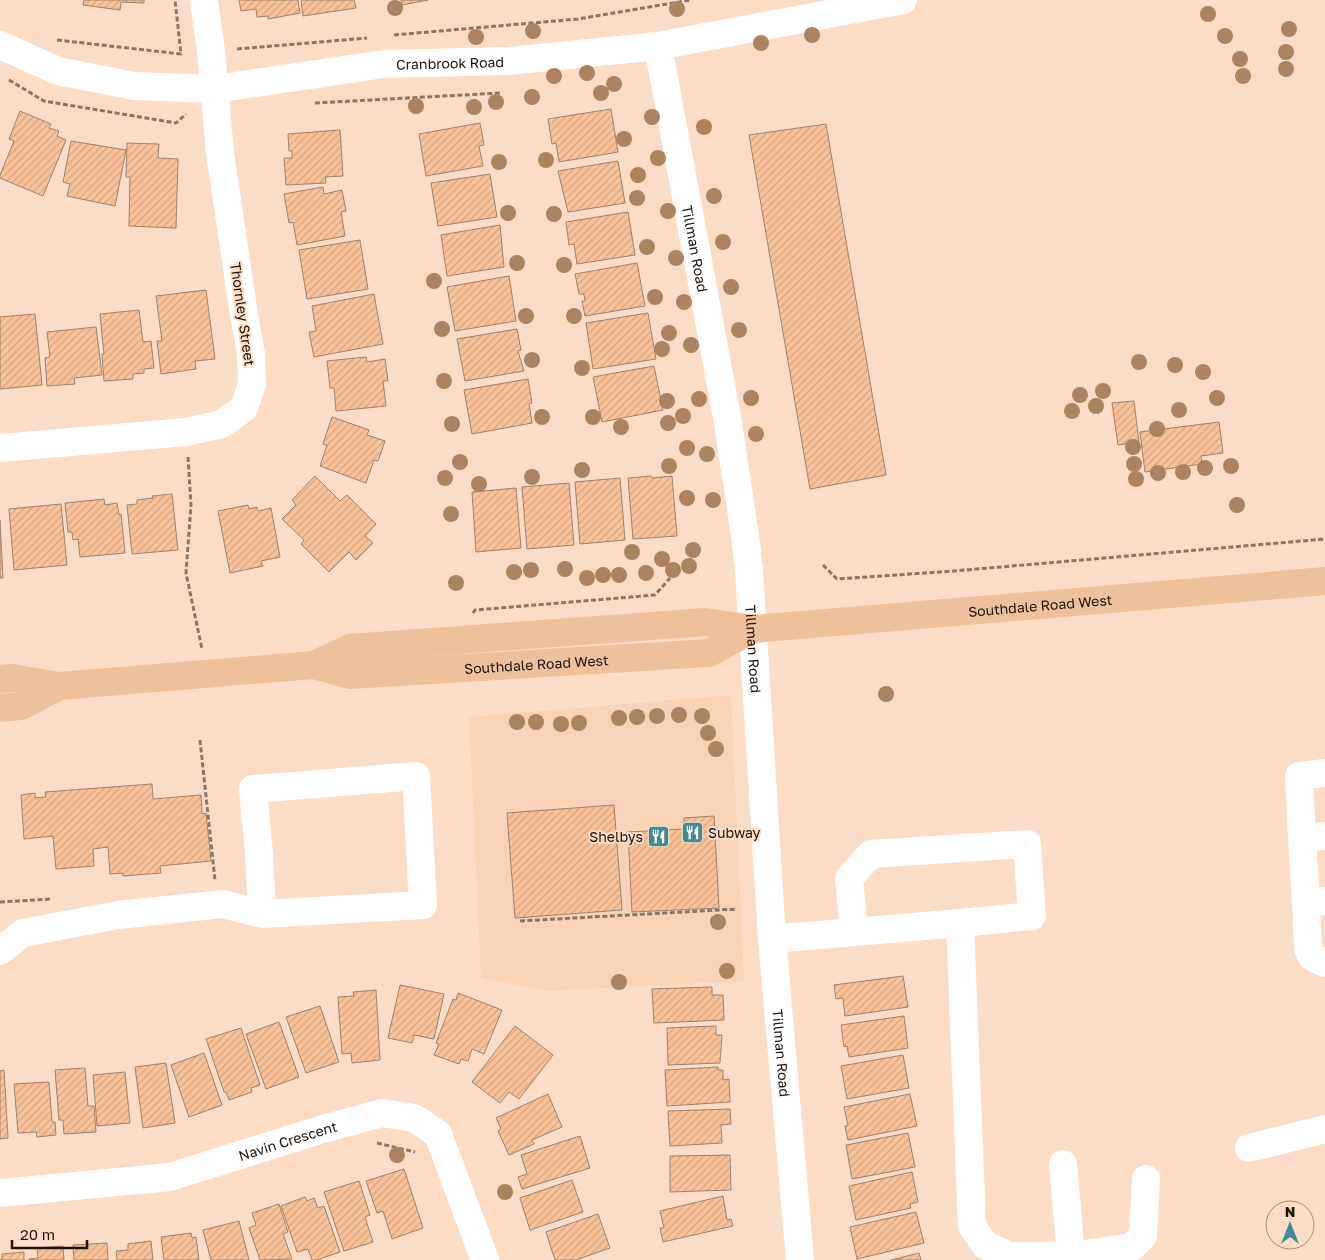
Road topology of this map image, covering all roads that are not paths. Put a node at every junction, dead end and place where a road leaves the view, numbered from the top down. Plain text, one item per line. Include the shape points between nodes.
1 (204, 0) edge
2 (903, 0) edge
3 (0, 45) edge
4 (658, 46) junction
5 (215, 89) junction
6 (0, 448) edge
7 (1325, 581) edge
8 (753, 629) junction
9 (0, 679) edge
10 (59, 686) junction
11 (0, 708) edge
12 (1325, 773) edge
13 (1314, 837) edge
14 (1315, 902) edge
15 (262, 914) junction
16 (960, 923) junction
17 (854, 931) junction
18 (772, 939) junction
19 (0, 951) edge
20 (1325, 963) edge
21 (1325, 1129) edge
22 (1250, 1148) dead end
23 (1063, 1164) dead end
24 (1146, 1179) dead end
25 (0, 1192) edge
26 (1071, 1256) junction
27 (485, 1260) edge
28 (800, 1260) edge

1 - 5 street, Thornley Street
2 - 4 street, Cranbrook Road
3 - 5 street, Cranbrook Road via 58,70 134,86
4 - 5 street, Cranbrook Road via 509,61 384,64
4 - 8 street, Tillman Road via 727,417 745,536
5 - 6 street, Thornley Street via 220,154 251,354 252,384 244,408 222,424 186,432
7 - 8 main road, Southdale Road West
8 - 10 main road, Southdale Road West via 705,622 350,648 314,665
8 - 18 street, Tillman Road
9 - 10 main road, Southdale Road West
10 - 11 main road, Southdale Road West via 21,706
12 - 13 street via 1299,776
13 - 14 street
14 - 20 street via 1308,948 1312,957
15 - 15 street via 424,905 416,776 253,788
15 - 19 street via 223,904 118,915 23,933
16 - 17 street
16 - 17 street via 1032,916 1027,844 871,854 849,878
16 - 26 street via 972,1226 985,1245 1010,1256
17 - 18 street
18 - 28 street, Tillman Road
21 - 22 street
23 - 26 street
24 - 26 street via 1144,1236 1132,1247
25 - 27 street, Navin Crescent via 170,1176 382,1113 414,1118 438,1134

